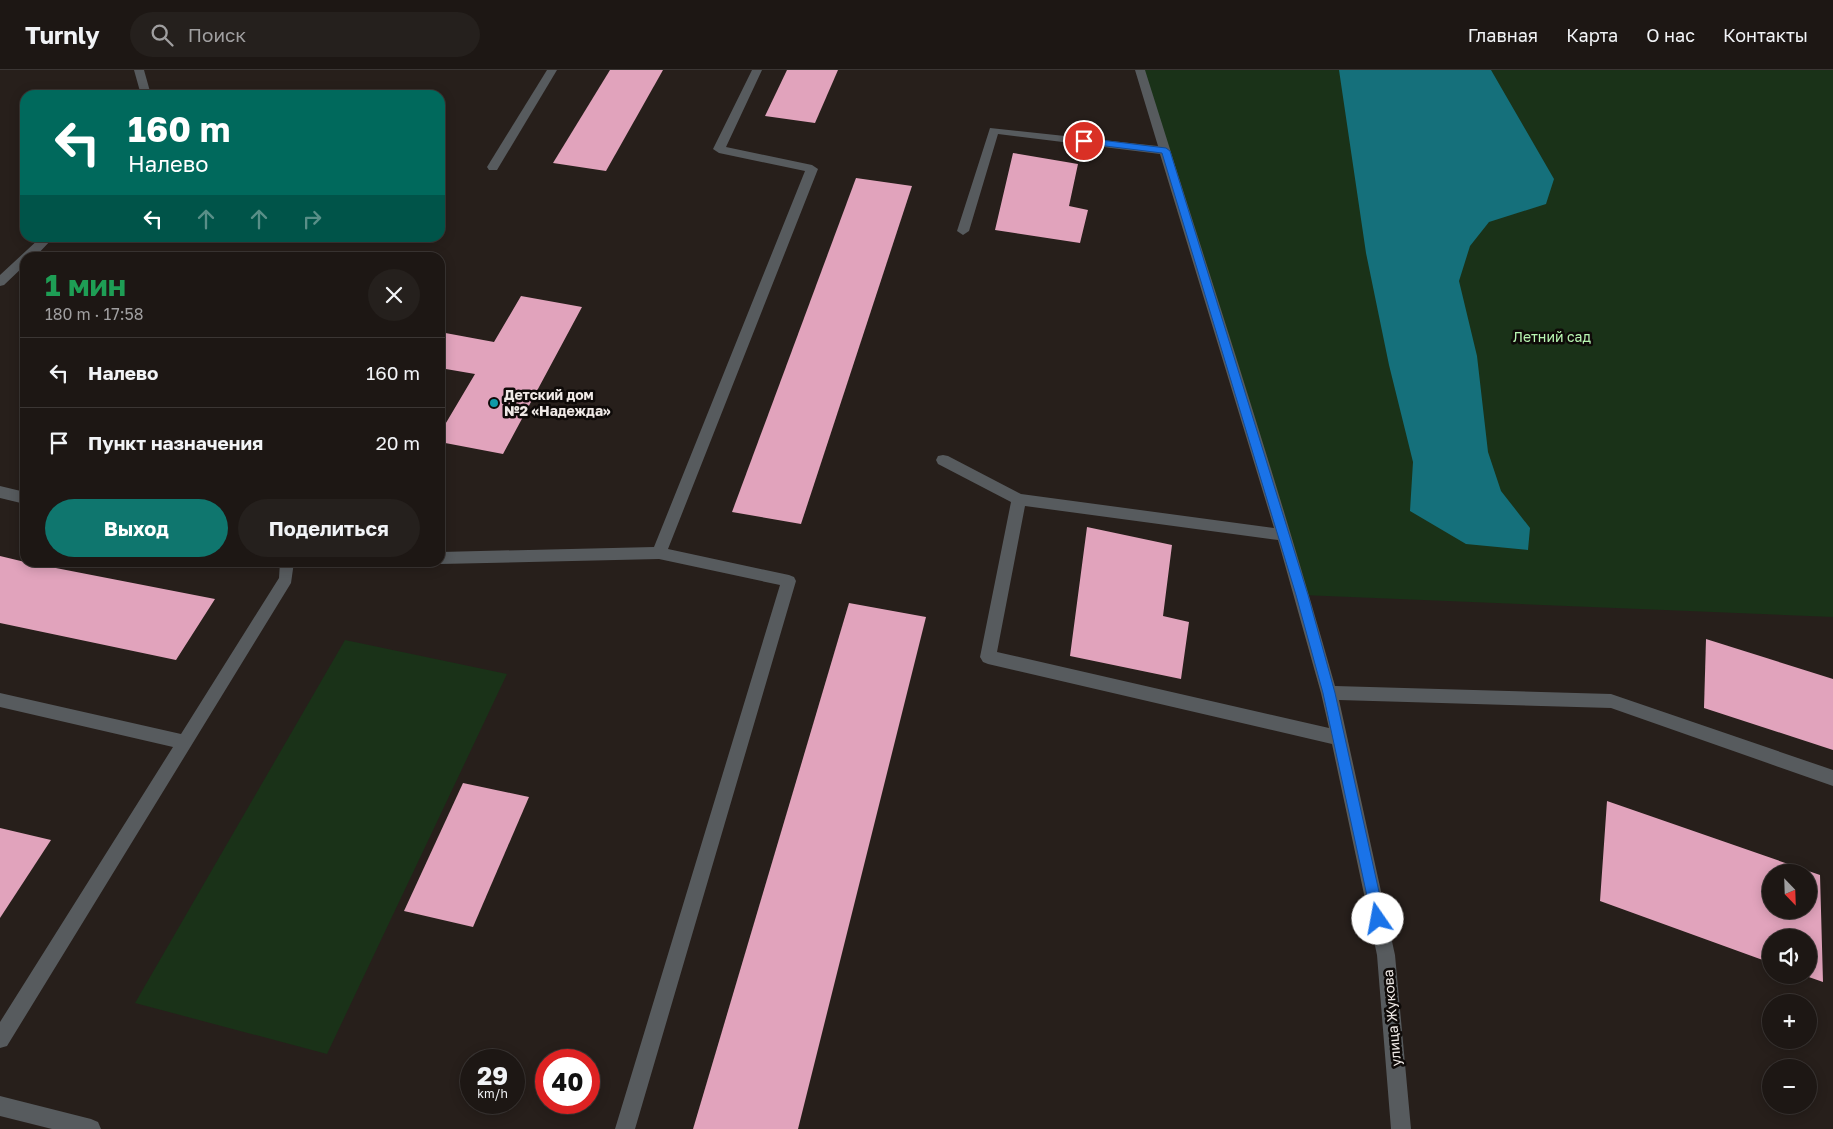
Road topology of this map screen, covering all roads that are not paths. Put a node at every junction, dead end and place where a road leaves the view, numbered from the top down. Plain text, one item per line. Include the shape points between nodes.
1 (139, 70) edge
2 (552, 70) edge
3 (757, 70) edge
4 (1140, 70) edge
5 (145, 90) edge
6 (1166, 151) junction
7 (493, 168) dead end
8 (963, 230) dead end
9 (43, 242) edge
10 (32, 252) edge
11 (20, 263) edge
12 (0, 282) edge
13 (942, 460) dead end
14 (0, 492) edge
15 (20, 497) edge
16 (1018, 499) junction
17 (1284, 535) junction
18 (659, 552) junction
19 (445, 558) edge
20 (287, 567) edge
21 (1329, 693) junction
22 (0, 700) edge
23 (1339, 738) junction
24 (184, 742) junction
25 (1833, 778) edge
26 (0, 1039) edge
27 (0, 1106) edge
28 (90, 1129) edge
29 (625, 1129) edge
30 (1401, 1129) edge

1 - 5 street
2 - 7 street
3 - 18 street via 719,149 812,170
4 - 6 street, улица Жукова
6 - 8 street via 994,130
6 - 17 street, улица Жукова
9 - 10 street
11 - 12 street
13 - 16 street
14 - 15 street
16 - 17 street
16 - 23 street via 988,657
17 - 21 street, улица Жукова
18 - 19 street
18 - 29 street via 789,581
20 - 24 street via 286,579
21 - 23 street, улица Жукова
21 - 25 street via 1611,701
22 - 24 street
23 - 30 street, улица Жукова via 1386,955
24 - 26 street
27 - 28 street

